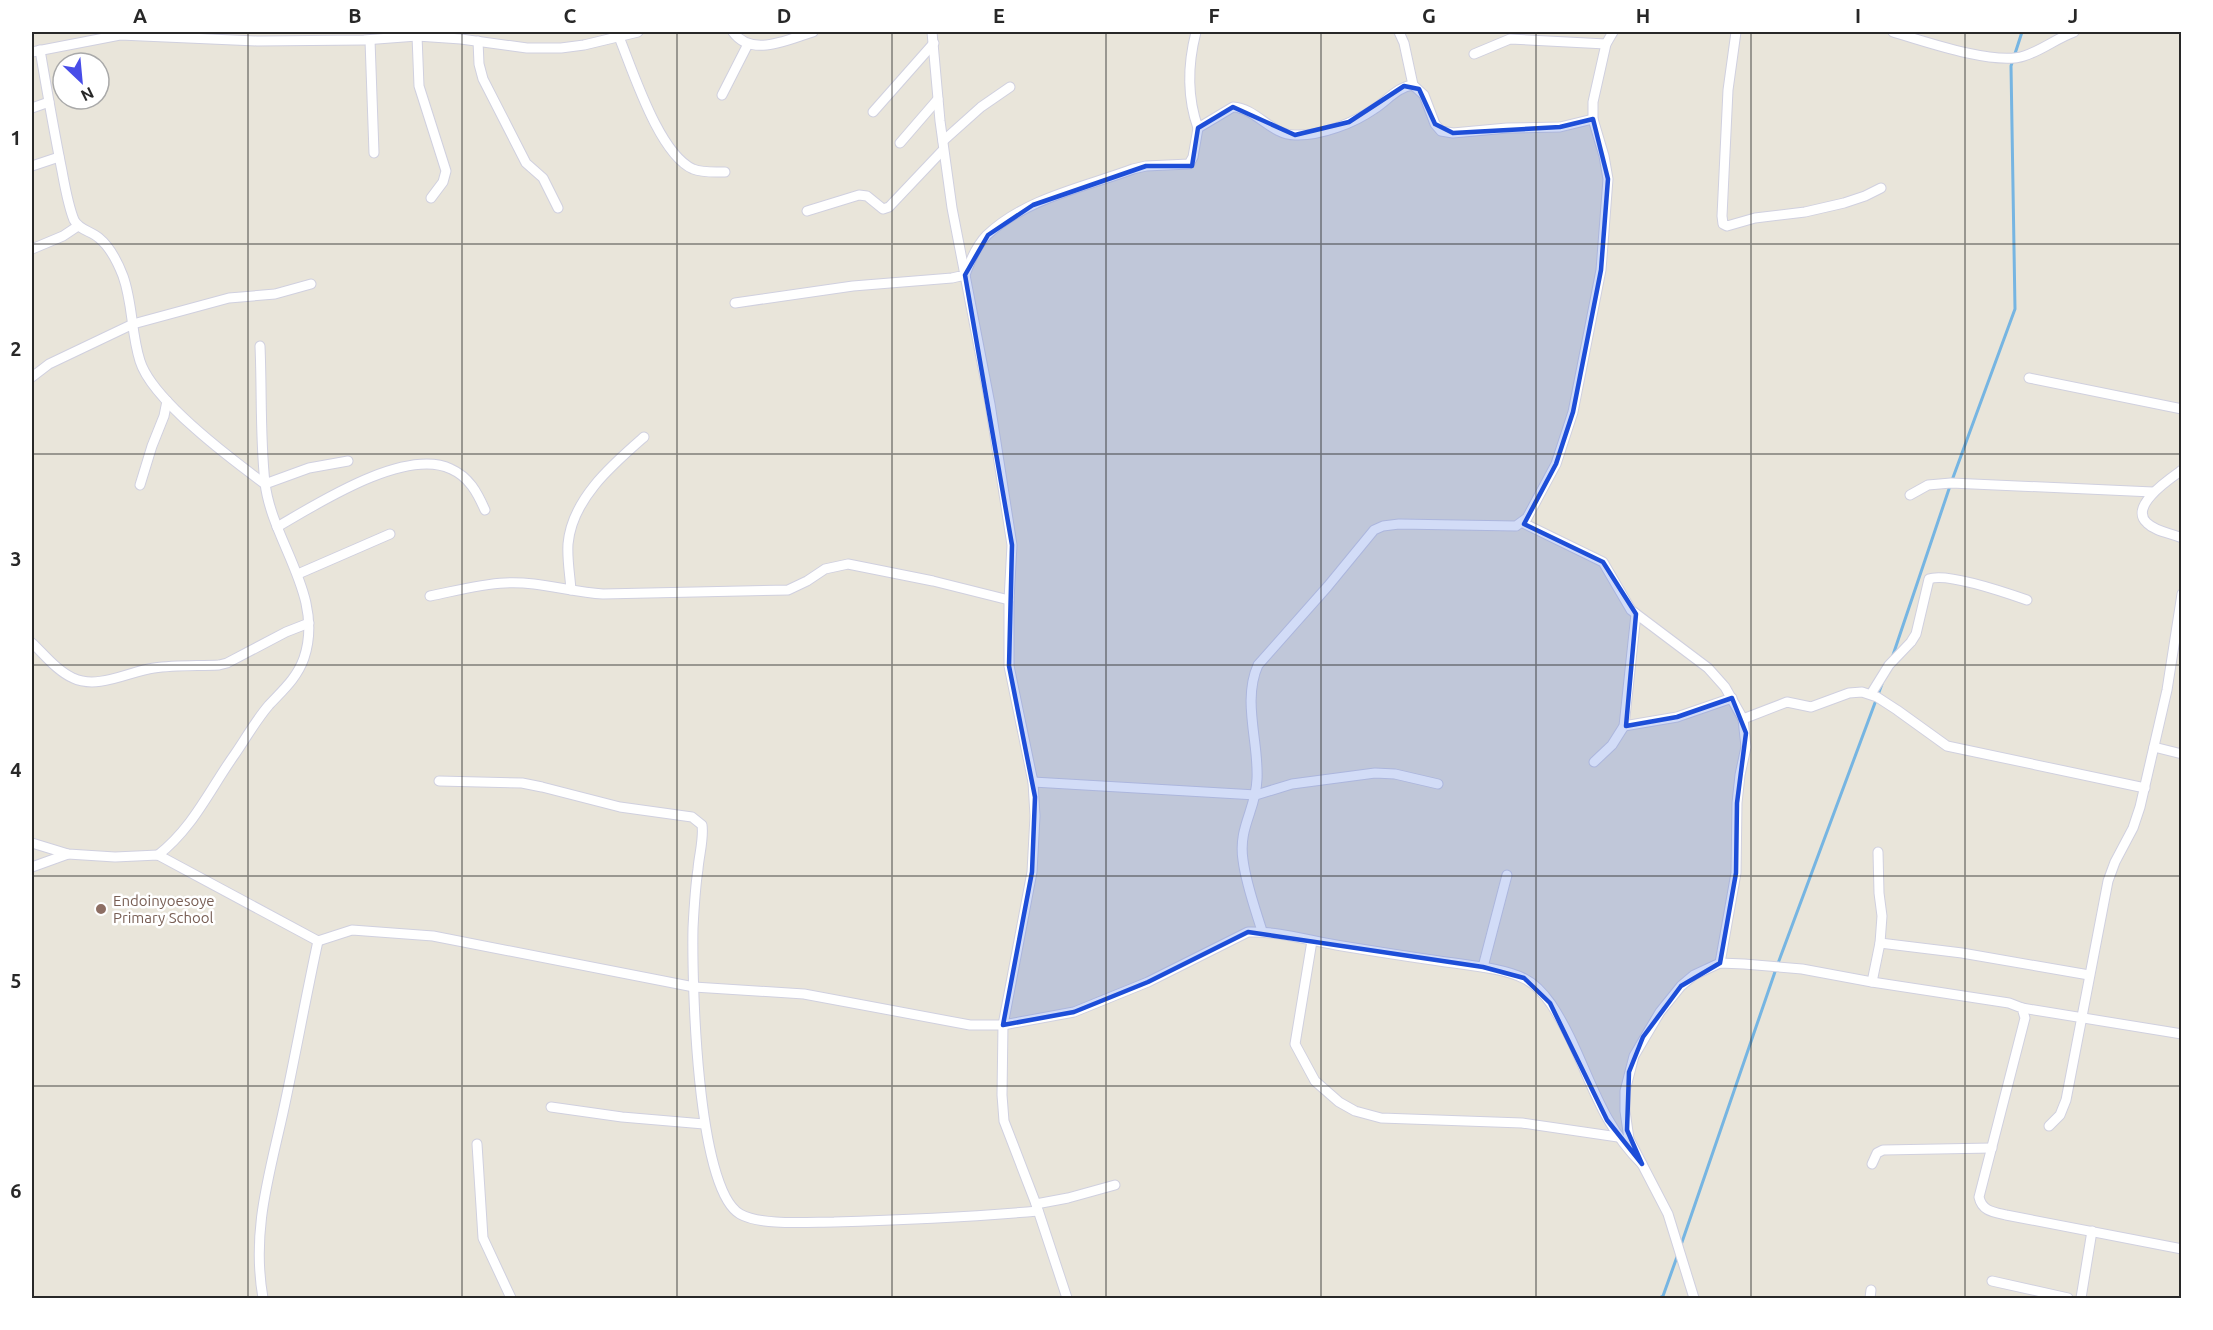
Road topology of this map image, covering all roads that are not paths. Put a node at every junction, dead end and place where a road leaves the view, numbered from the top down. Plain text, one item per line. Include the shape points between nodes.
1 (638, 32) edge
2 (733, 32) edge
3 (813, 32) edge
4 (932, 32) edge
5 (1196, 32) edge
6 (1399, 32) edge
7 (1613, 32) edge
8 (1736, 32) edge
9 (1893, 32) edge
10 (2074, 32) edge
11 (120, 33) edge
12 (1903, 33) edge
13 (348, 36) edge
14 (417, 36) junction
15 (619, 37) junction
16 (370, 40) junction
17 (478, 41) junction
18 (934, 43) junction
19 (748, 44) junction
20 (1606, 44) junction
21 (36, 51) edge
22 (1474, 54) dead end
23 (1413, 85) junction
24 (1010, 87) dead end
25 (722, 95) dead end
26 (938, 99) junction
27 (49, 102) junction
28 (32, 108) edge
29 (873, 111) dead end
30 (1593, 119) junction
31 (1198, 128) junction
32 (900, 143) dead end
33 (943, 146) junction
34 (374, 153) dead end
35 (59, 157) junction
36 (32, 166) edge
37 (725, 172) dead end
38 (1881, 188) dead end
39 (431, 198) dead end
40 (558, 208) dead end
41 (807, 211) dead end
42 (78, 226) junction
43 (32, 249) edge
44 (965, 275) junction
45 (311, 284) dead end
46 (735, 303) dead end
47 (134, 324) junction
48 (260, 346) dead end
49 (32, 377) edge
50 (2029, 378) dead end
51 (167, 401) junction
52 (2181, 409) edge
53 (644, 437) dead end
54 (348, 460) dead end
55 (2181, 470) edge
56 (265, 484) junction
57 (140, 485) dead end
58 (2153, 492) junction
59 (1910, 495) dead end
60 (485, 510) dead end
61 (1523, 523) junction
62 (277, 527) junction
63 (390, 534) dead end
64 (2181, 538) edge
65 (298, 574) junction
66 (571, 591) junction
67 (2181, 594) edge
68 (430, 596) dead end
69 (1009, 600) junction
70 (2027, 600) dead end
71 (1636, 614) junction
72 (309, 623) junction
73 (32, 643) edge
74 (1871, 694) junction
75 (1732, 698) junction
76 (1743, 719) junction
77 (1624, 726) junction
78 (2154, 747) junction
79 (2181, 754) edge
80 (1594, 762) dead end
81 (439, 781) dead end
82 (1033, 782) junction
83 (1438, 784) dead end
84 (2145, 788) junction
85 (1256, 795) junction
86 (32, 843) edge
87 (1878, 852) dead end
88 (68, 854) junction
89 (158, 855) junction
90 (32, 867) edge
91 (1507, 875) dead end
92 (1262, 932) junction
93 (318, 941) junction
94 (1312, 941) junction
95 (1880, 943) junction
96 (1720, 963) junction
97 (1483, 968) junction
98 (2089, 975) junction
99 (1872, 982) junction
100 (694, 987) junction
101 (2022, 1008) junction
102 (2082, 1017) junction
103 (1003, 1025) junction
104 (2181, 1034) edge
105 (551, 1107) dead end
106 (704, 1124) junction
107 (2049, 1126) dead end
108 (1618, 1137) junction
109 (477, 1144) dead end
110 (1992, 1148) junction
111 (1642, 1164) junction
112 (1872, 1164) dead end
113 (1115, 1185) dead end
114 (1037, 1208) junction
115 (2092, 1232) junction
116 (2181, 1249) edge
117 (1992, 1281) dead end
118 (263, 1299) edge
119 (511, 1299) edge
120 (1067, 1299) edge
121 (1694, 1299) edge
122 (2068, 1299) edge
123 (2081, 1299) edge

1 - 15 street
2 - 19 street
3 - 19 street via 764,45
4 - 18 street
5 - 31 street via 1190,80
6 - 23 street
7 - 20 street
8 - 38 street via 1728,90 1723,224 1805,212
9 - 12 street
10 - 12 street via 2023,57 2005,58 1974,54
11 - 13 street via 257,41
11 - 21 street
13 - 16 street
14 - 16 street
14 - 17 street
14 - 39 street via 419,86 446,171
15 - 17 street via 561,48
15 - 37 street via 671,151 692,168
16 - 34 street
17 - 40 street via 483,79 526,163 543,178
18 - 26 street
18 - 29 street
19 - 25 street
20 - 22 street via 1510,39
20 - 30 street via 1595,88
21 - 27 street
23 - 30 street via 1424,95 1435,124 1453,133 1560,127
23 - 31 street via 1404,86 1374,110 1321,132 1283,133 1247,111 1233,108
24 - 33 street via 981,107
26 - 32 street
26 - 33 street
27 - 28 street
27 - 35 street
30 - 61 street via 1608,179 1601,270 1573,412 1556,464
31 - 44 street via 1189,164 1133,169 1033,205 988,235 972,256
33 - 41 street via 889,207 883,209 867,196 859,195
33 - 44 street
35 - 36 street
35 - 42 street via 71,212
42 - 43 street
42 - 47 street via 98,236 107,246 123,276
44 - 46 street
44 - 69 street via 1012,545
45 - 47 street via 275,294 229,298
47 - 49 street via 50,364
47 - 51 street via 135,344 145,374
48 - 56 street
50 - 52 street
51 - 56 street
51 - 57 street
53 - 66 street via 593,486 580,507 568,544
54 - 56 street via 309,468
55 - 58 street
56 - 62 street
58 - 59 street via 1951,483 1928,485
58 - 64 street via 2144,508 2144,520
60 - 62 street via 472,485 461,475 449,468 423,465 367,478
61 - 71 street via 1603,562
61 - 85 street via 1501,527 1399,524 1383,526 1367,536 1266,655 1252,677
62 - 65 street
63 - 65 street
65 - 72 street
66 - 68 street via 504,583
66 - 69 street via 603,594 788,590 825,569 848,564
67 - 78 street via 2168,690
69 - 82 street via 1009,666
70 - 74 street via 1974,584 1929,579 1916,634
71 - 75 street via 1708,668
71 - 77 street
72 - 73 street via 227,663 154,668 86,682 63,672
72 - 89 street via 309,641 297,673 262,714 187,829
74 - 76 street via 1849,693 1811,707 1787,702
74 - 84 street via 1947,746
75 - 76 street
75 - 77 street via 1677,717
76 - 96 street via 1746,747 1737,804 1737,873
77 - 80 street via 1612,746
78 - 79 street
78 - 84 street
81 - 100 street via 522,783 620,807 692,817 700,822 703,833 693,928
82 - 85 street
82 - 103 street via 1032,872
83 - 85 street via 1375,773 1292,784
84 - 98 street via 2133,828 2108,881
85 - 92 street via 1244,827 1243,860
86 - 88 street
87 - 95 street
88 - 89 street
88 - 90 street
89 - 93 street
91 - 97 street
92 - 94 street
92 - 103 street via 1240,934 1148,982 1074,1011
93 - 100 street via 352,930 433,936
93 - 118 street via 265,1189 259,1240
94 - 97 street
94 - 108 street via 1295,1044 1315,1081 1339,1102 1381,1118 1522,1123
95 - 98 street
95 - 99 street
96 - 99 street via 1785,967
96 - 111 street via 1681,986 1634,1056 1625,1091 1625,1111 1629,1139
97 - 108 street via 1524,978 1550,1003
98 - 102 street
99 - 101 street
100 - 103 street via 804,994 970,1025
100 - 106 street
101 - 102 street
101 - 110 street via 2025,1018
102 - 104 street
102 - 107 street via 2066,1100 2060,1115
103 - 114 street via 1004,1121
105 - 106 street
106 - 114 street via 726,1196 738,1213 752,1219 899,1221
108 - 111 street
109 - 119 street via 483,1238
110 - 112 street via 1883,1150
110 - 115 street via 1979,1197 1984,1207
111 - 121 street via 1668,1215
113 - 114 street
114 - 120 street
115 - 116 street
115 - 123 street
117 - 122 street

